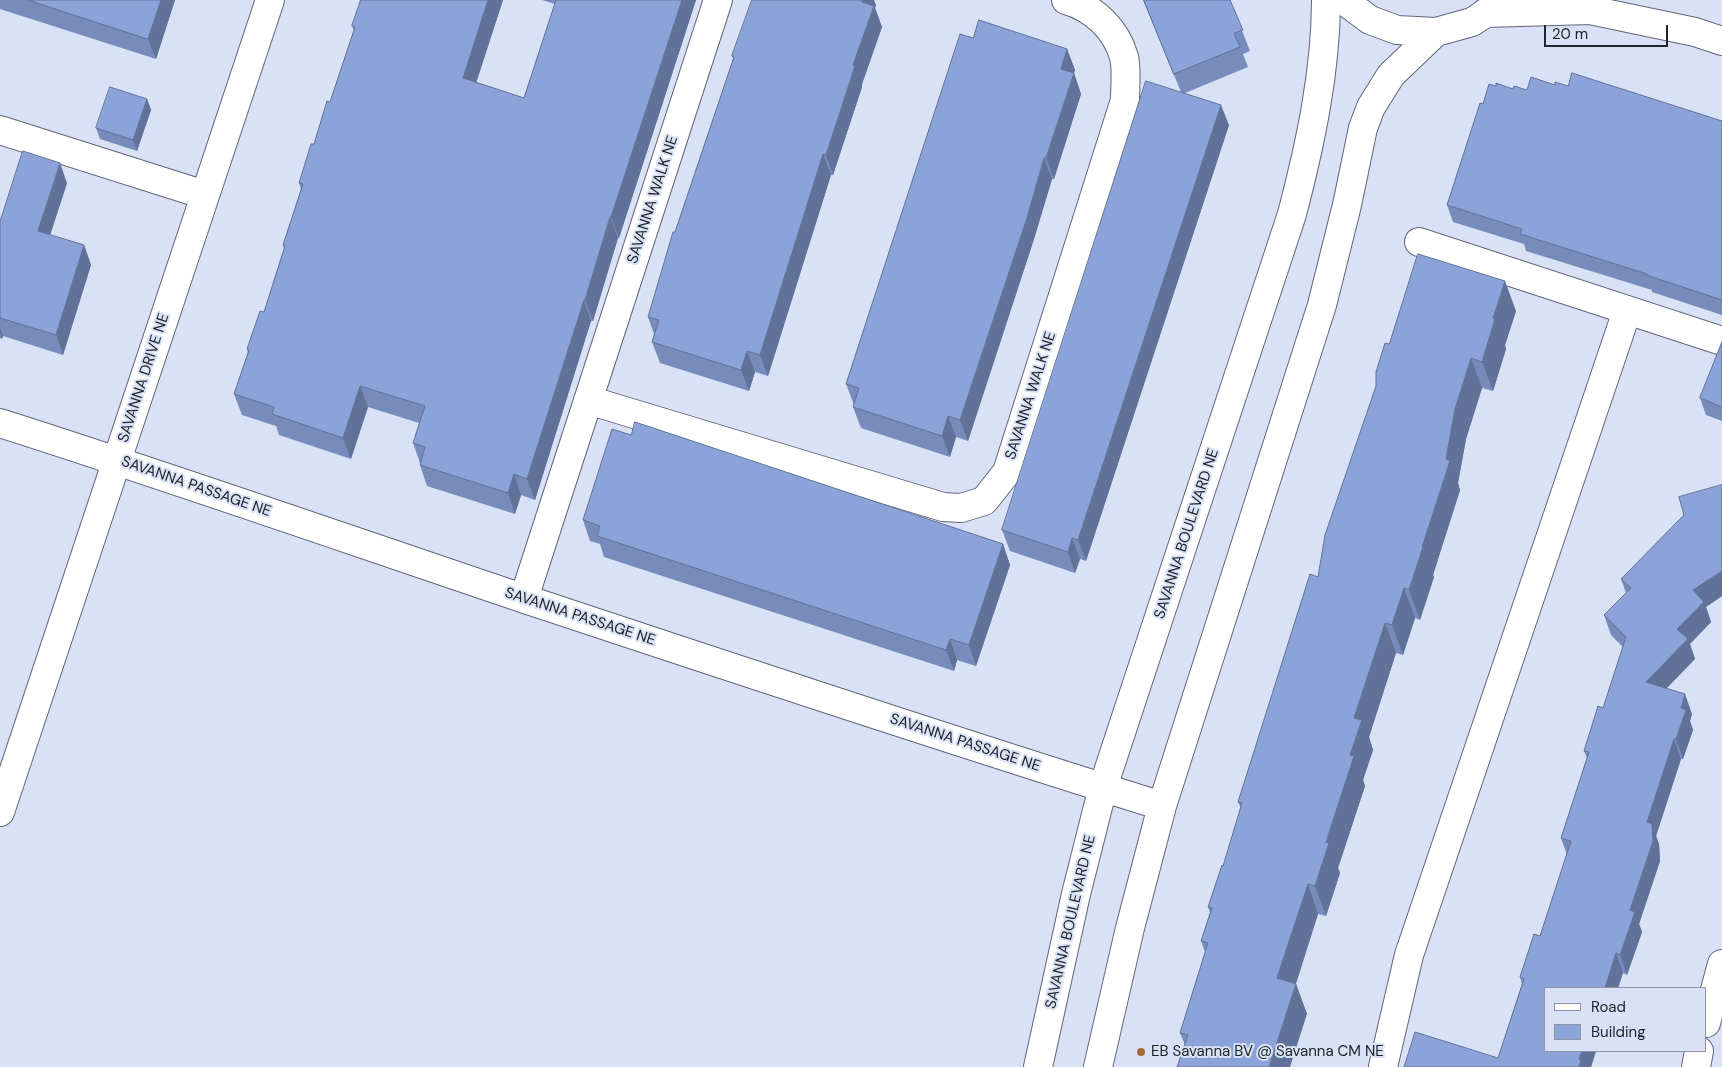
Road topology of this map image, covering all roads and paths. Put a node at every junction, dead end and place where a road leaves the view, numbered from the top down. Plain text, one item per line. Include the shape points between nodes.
1 (270, 0) edge
2 (718, 0) edge
3 (1066, 0) edge
4 (1326, 0) edge
5 (1342, 0) edge
6 (1495, 7) edge
7 (1436, 32) junction
8 (1722, 41) edge
9 (0, 130) edge
10 (205, 195) junction
11 (1420, 242) dead end
12 (1627, 310) junction
13 (1722, 341) edge
14 (588, 400) junction
15 (0, 422) edge
16 (117, 460) junction
17 (524, 598) junction
18 (1103, 787) junction
19 (1162, 806) junction
20 (0, 812) edge
21 (1722, 964) edge
22 (1712, 1013) edge
23 (1699, 1052) edge
24 (1038, 1067) edge
25 (1098, 1067) edge
26 (1383, 1067) edge
27 (1696, 1067) edge

1 - 10 street, SAVANNA DRIVE NE
2 - 14 street, SAVANNA WALK NE
3 - 14 street, SAVANNA WALK NE via 1081,5 1110,27 1124,58 1125,100 1007,472 984,501 961,508 943,507
4 - 18 street, SAVANNA BOULEVARD NE via 1326,36 1315,110 1292,214
5 - 7 street via 1370,20 1397,30
6 - 7 street via 1472,22
6 - 8 street via 1590,10 1695,32
7 - 19 street via 1391,75 1371,107 1363,128 1322,305
9 - 10 street
10 - 16 street, SAVANNA DRIVE NE
11 - 12 street
12 - 13 street
12 - 26 street via 1409,955
14 - 17 street, SAVANNA WALK NE
15 - 16 street, SAVANNA PASSAGE NE
16 - 17 street, SAVANNA PASSAGE NE
16 - 20 street, SAVANNA DRIVE NE
17 - 18 street, SAVANNA PASSAGE NE
18 - 19 street, SAVANNA PASSAGE NE
18 - 24 street, SAVANNA BOULEVARD NE
19 - 25 street
21 - 22 street
23 - 27 street

